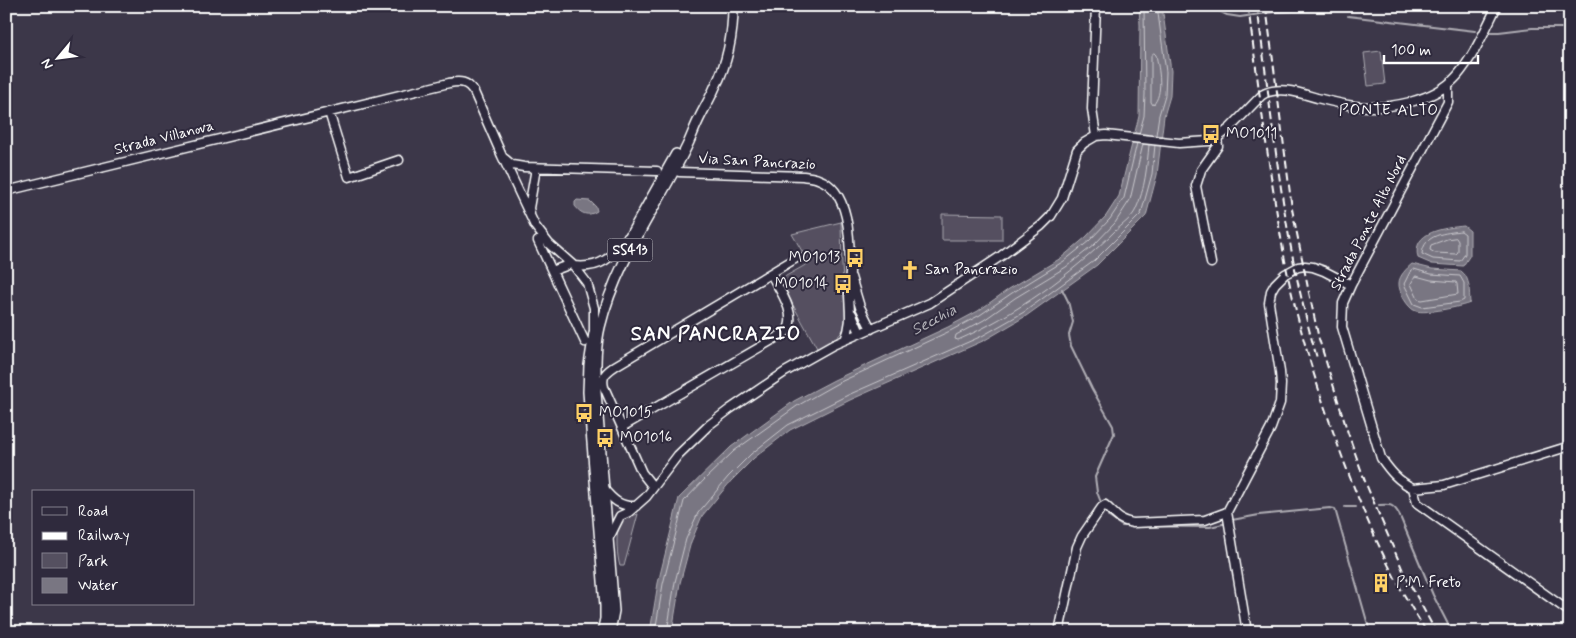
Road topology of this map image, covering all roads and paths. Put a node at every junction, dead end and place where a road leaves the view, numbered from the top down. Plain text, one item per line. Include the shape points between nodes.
1 (733, 6) edge
2 (1096, 6) edge
3 (1497, 6) edge
4 (1448, 85) junction
5 (329, 112) junction
6 (698, 120) junction
7 (1096, 136) junction
8 (1217, 138) junction
9 (502, 156) junction
10 (399, 160) dead end
11 (536, 168) junction
12 (657, 171) dead end
13 (679, 172) dead end
14 (6, 191) edge
15 (530, 216) junction
16 (634, 228) junction
17 (538, 241) dead end
18 (798, 257) dead end
19 (1211, 262) dead end
20 (573, 265) junction
21 (552, 271) junction
22 (850, 272) junction
23 (771, 274) junction
24 (1350, 285) junction
25 (851, 310) junction
26 (870, 329) junction
27 (594, 331) junction
28 (860, 333) junction
29 (845, 340) junction
30 (585, 342) dead end
31 (622, 427) junction
32 (1570, 446) edge
33 (653, 487) junction
34 (603, 488) junction
35 (1413, 488) junction
36 (636, 506) junction
37 (1227, 512) junction
38 (608, 538) junction
39 (1570, 612) edge
40 (602, 632) edge
41 (610, 632) edge
42 (1059, 632) edge
43 (1247, 632) edge

1 - 6 main road, SS413 via 729,48 716,86
2 - 7 street via 1092,110
3 - 4 street via 1480,41
4 - 8 street via 1416,100 1376,107 1346,104 1291,91 1268,91
4 - 24 street, Strada Ponte Alto Nord via 1448,102
5 - 9 street, Strada Villanova via 465,82 474,92
5 - 10 street via 350,177
5 - 14 street, Strada Villanova
6 - 16 main road, SS413 via 682,142
6 - 34 main road, SS413 via 624,261 600,329 596,383
7 - 8 street via 1179,143
7 - 26 street via 1077,150 1062,198 1041,226 930,303
8 - 19 street via 1218,146 1196,186
9 - 11 street via 512,165
9 - 15 street
11 - 12 street
11 - 15 street
13 - 22 street, Via San Pancrazio via 803,176 825,182 835,191 844,208
15 - 20 street via 549,244
16 - 20 street via 610,257 590,267
16 - 27 main road, SS413 via 610,280
17 - 21 street
18 - 23 street
20 - 21 street
20 - 27 street via 591,294
21 - 30 street
22 - 25 street, Via San Pancrazio
22 - 26 street, Via San Pancrazio
23 - 31 street via 606,372 603,382
23 - 31 street via 789,311 791,323 786,332
24 - 35 street, Strada Ponte Alto Nord via 1343,303 1342,327 1381,458 1402,483
24 - 37 street via 1324,271 1305,266 1285,274 1271,291 1269,303 1281,384 1280,402
25 - 28 street, Via San Pancrazio
25 - 29 street, Via San Pancrazio
26 - 28 street
27 - 40 main road, SS413 via 588,392 605,606
28 - 29 street
29 - 33 street via 785,372 709,425 678,455
31 - 33 street via 642,473
32 - 35 street via 1444,485
33 - 36 street
34 - 36 street via 617,503
34 - 38 main road, SS413
35 - 39 street, Strada Ponte Alto Nord via 1417,503
36 - 38 street via 620,516
37 - 42 street via 1198,521 1133,523 1113,514 1108,506 1102,507 1077,547
37 - 43 street
38 - 41 main road, SS413 via 614,611

